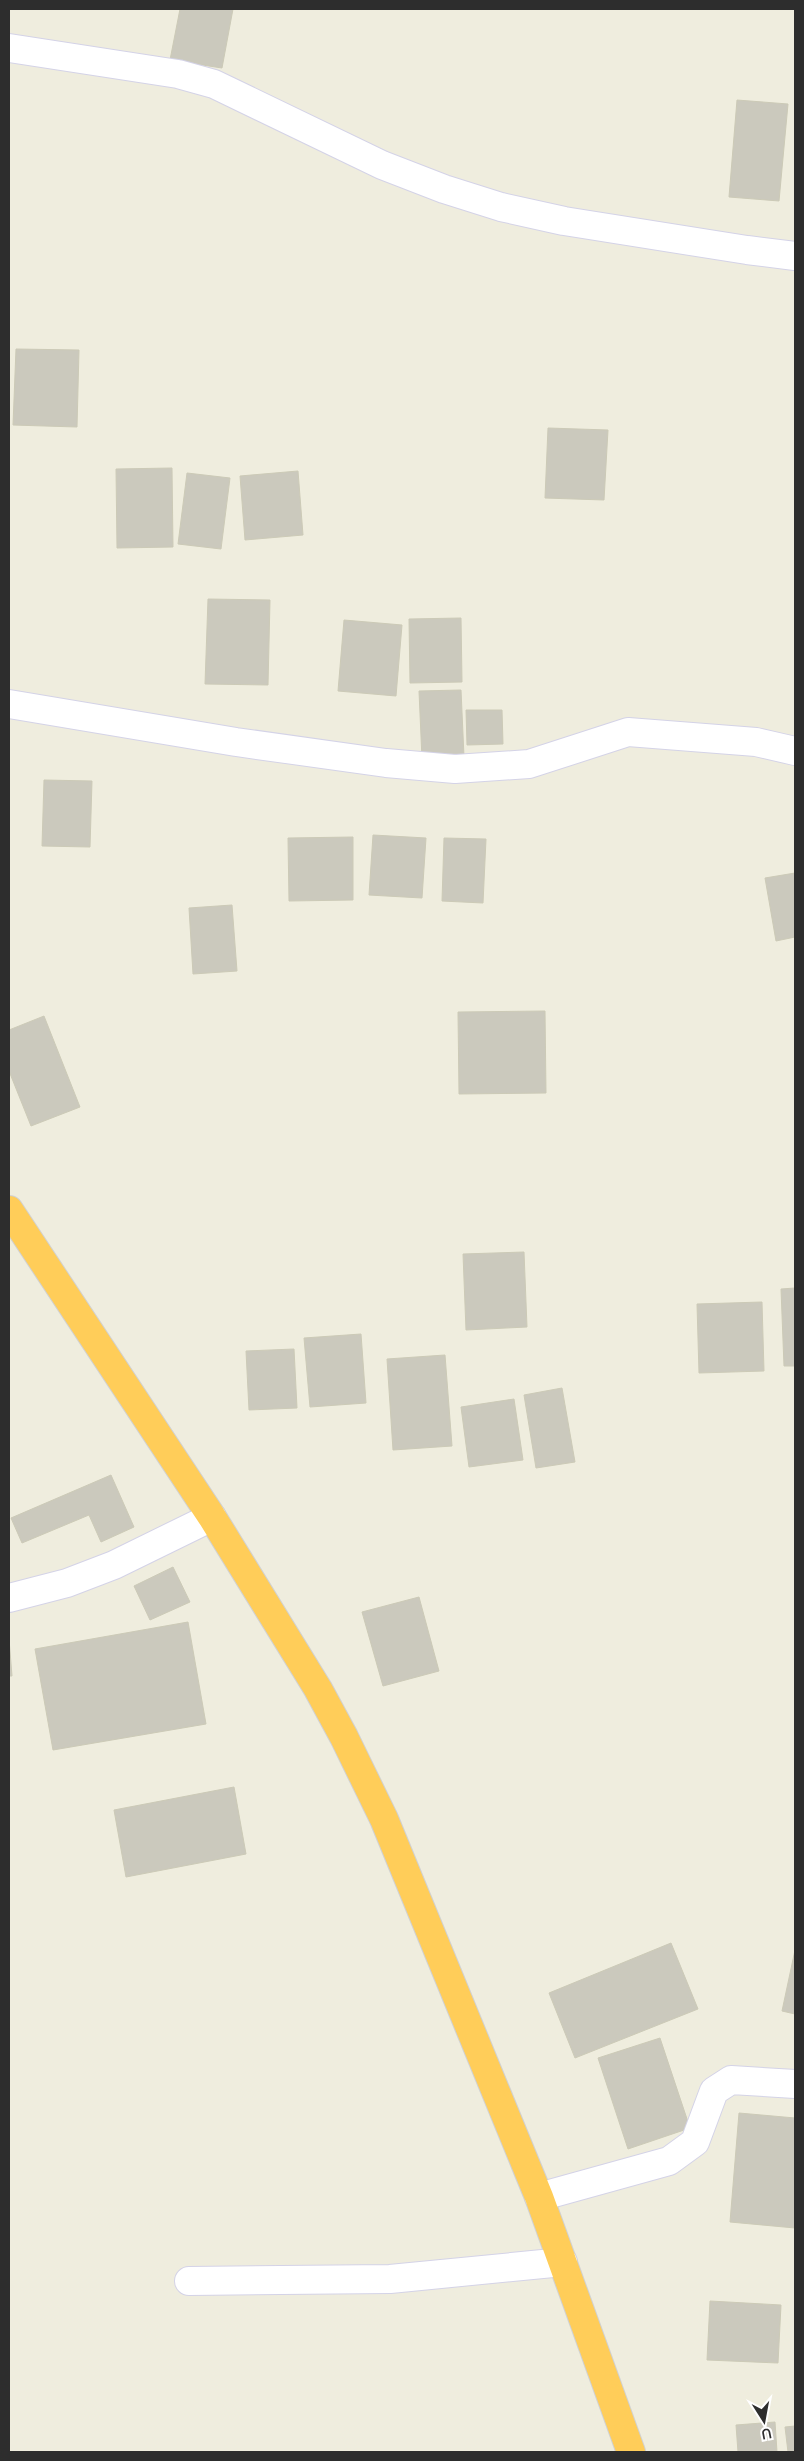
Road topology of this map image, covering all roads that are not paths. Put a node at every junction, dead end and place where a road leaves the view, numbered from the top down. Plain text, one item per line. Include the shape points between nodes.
1 (9, 48) edge
2 (795, 256) edge
3 (9, 704) edge
4 (795, 751) edge
5 (9, 1210) edge
6 (212, 1517) junction
7 (9, 1598) edge
8 (795, 2084) edge
9 (539, 2197) junction
10 (563, 2262) junction
11 (189, 2281) dead end
12 (631, 2452) edge

1 - 2 street via 178,74 214,84 382,165 501,206 564,221
3 - 4 street via 236,742 455,769 529,764 628,732 756,742
5 - 6 highway
6 - 7 street via 114,1565 67,1583
6 - 9 highway via 318,1689 384,1819
8 - 9 street via 731,2080 714,2091 695,2142 668,2161
9 - 10 highway
10 - 11 street via 390,2279
10 - 12 highway

